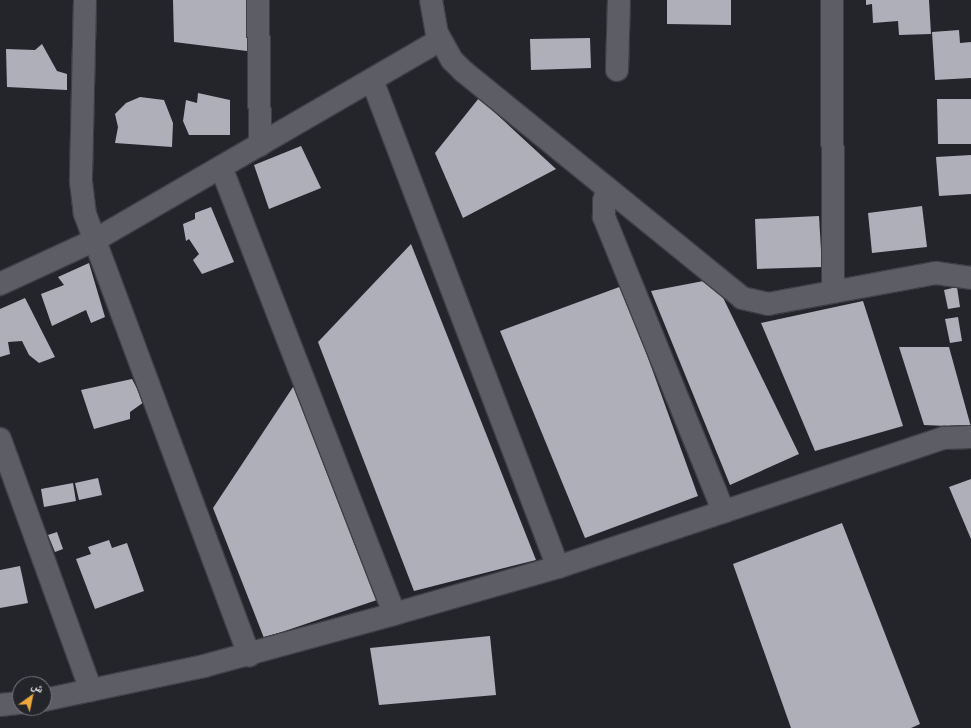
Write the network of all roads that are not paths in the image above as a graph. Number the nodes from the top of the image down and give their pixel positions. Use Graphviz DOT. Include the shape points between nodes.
graph roads {
  1 [pos="85,0"];
  2 [pos="258,0"];
  3 [pos="431,0"];
  4 [pos="619,0"];
  5 [pos="832,0"];
  6 [pos="440,40"];
  7 [pos="617,70"];
  8 [pos="372,80"];
  9 [pos="260,145"];
  10 [pos="221,167"];
  11 [pos="608,190"];
  12 [pos="94,240"];
  13 [pos="971,278"];
  14 [pos="0,284"];
  15 [pos="833,290"];
  16 [pos="971,437"];
  17 [pos="0,439"];
  18 [pos="724,512"];
  19 [pos="558,567"];
  20 [pos="394,614"];
  21 [pos="249,655"];
  22 [pos="91,690"];
  23 [pos="52,698"];
  24 [pos="12,704"];
  25 [pos="0,705"];
  1 -- 12 [label="street" via="81,182 85,214"];
  2 -- 9 [label="street"];
  3 -- 6 [label="street" via="433,22"];
  4 -- 7 [label="street"];
  5 -- 15 [label="street"];
  6 -- 8 [label="street"];
  6 -- 11 [label="street" via="463,71"];
  8 -- 9 [label="street"];
  8 -- 19 [label="street"];
  9 -- 10 [label="street"];
  10 -- 12 [label="street"];
  10 -- 20 [label="street"];
  11 -- 15 [label="street" via="742,298 768,304"];
  11 -- 18 [label="street" via="604,202 604,217"];
  12 -- 14 [label="street"];
  12 -- 21 [label="street"];
  13 -- 15 [label="street" via="936,274"];
  16 -- 18 [label="street" via="944,438"];
  17 -- 22 [label="street"];
  18 -- 19 [label="street"];
  19 -- 20 [label="street"];
  20 -- 21 [label="street"];
  21 -- 22 [label="street"];
  22 -- 23 [label="street"];
  24 -- 25 [label="street"];
}
